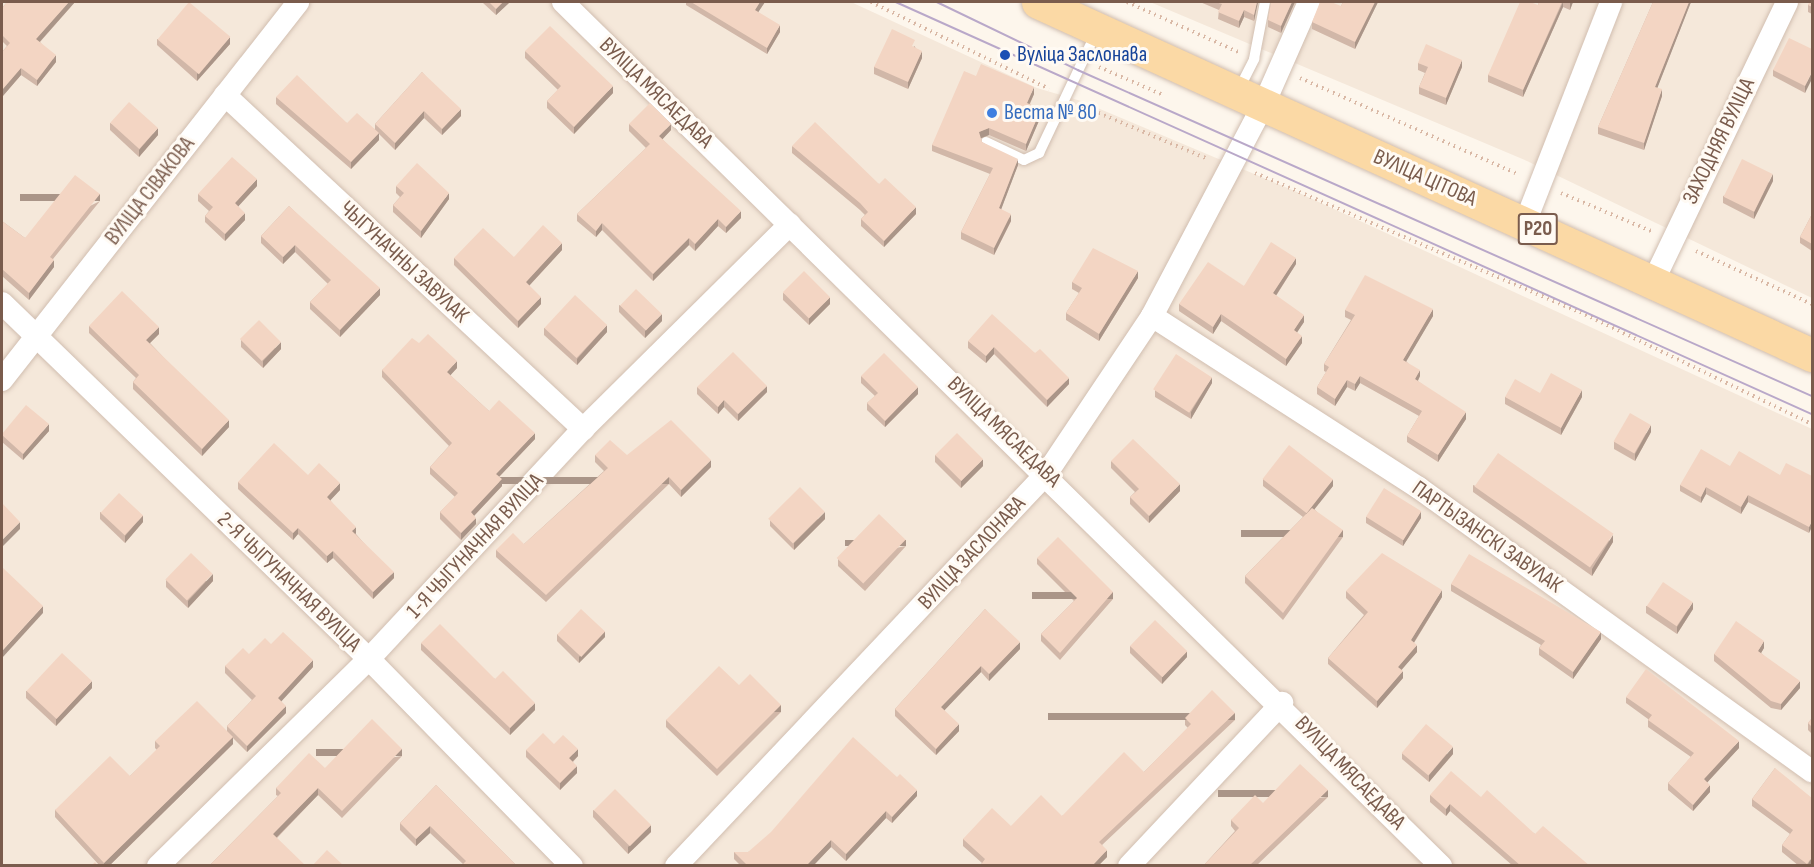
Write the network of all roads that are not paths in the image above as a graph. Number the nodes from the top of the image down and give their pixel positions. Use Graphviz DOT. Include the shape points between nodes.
graph roads {
  1 [pos="297,2"];
  2 [pos="564,2"];
  3 [pos="1038,2"];
  4 [pos="1264,2"];
  5 [pos="1309,2"];
  6 [pos="1611,2"];
  7 [pos="1787,2"];
  8 [pos="1097,30"];
  9 [pos="225,95"];
  10 [pos="1251,98"];
  11 [pos="986,142"];
  12 [pos="1525,223"];
  13 [pos="790,224"];
  14 [pos="1653,282"];
  15 [pos="2,303"];
  16 [pos="1152,316"];
  17 [pos="35,337"];
  18 [pos="1812,355"];
  19 [pos="2,380"];
  20 [pos="583,429"];
  21 [pos="1047,473"];
  22 [pos="369,659"];
  23 [pos="1282,703"];
  24 [pos="1812,771"];
  25 [pos="158,866"];
  26 [pos="572,866"];
  27 [pos="676,866"];
  28 [pos="1129,866"];
  29 [pos="1441,866"];
  1 -- 9 [label="street, ВУЛІЦА СІВАКОВА"];
  2 -- 13 [label="street, ВУЛІЦА МЯСАЕДАВА"];
  3 -- 8 [label="main road, ВУЛІЦА ЦІТОВА / Р20"];
  4 -- 10 [label="lane"];
  5 -- 10 [label="street, ВУЛІЦА ЗАСЛОНАВА" via="1281,70"];
  6 -- 12 [label="street"];
  7 -- 14 [label="street, ЗАХОДНЯЯ ВУЛІЦА"];
  8 -- 10 [label="main road, ВУЛІЦА ЦІТОВА / Р20"];
  8 -- 11 [label="lane" via="1039,153 1024,160"];
  9 -- 17 [label="street, ВУЛІЦА СІВАКОВА"];
  9 -- 20 [label="street, ЧЫГУНАЧНЫ ЗАВУЛАК"];
  10 -- 12 [label="main road, ВУЛІЦА ЦІТОВА / Р20"];
  10 -- 16 [label="street, ВУЛІЦА ЗАСЛОНАВА" via="1234,164"];
  12 -- 14 [label="main road, ВУЛІЦА ЦІТОВА / Р20"];
  13 -- 20 [label="street, 1-Я ЧЫГУНАЧНАЯ ВУЛІЦА"];
  13 -- 21 [label="street, ВУЛІЦА МЯСАЕДАВА"];
  14 -- 18 [label="main road, ВУЛІЦА ЦІТОВА / Р20"];
  15 -- 17 [label="street, 2-Я ЧЫГУНАЧНАЯ ВУЛІЦА"];
  16 -- 21 [label="street, ВУЛІЦА ЗАСЛОНАВА"];
  16 -- 24 [label="street, ПАРТЫЗАНСКІ ЗАВУЛАК" via="1419,488"];
  17 -- 19 [label="street, ВУЛІЦА СІВАКОВА"];
  17 -- 22 [label="street, 2-Я ЧЫГУНАЧНАЯ ВУЛІЦА"];
  20 -- 22 [label="street, 1-Я ЧЫГУНАЧНАЯ ВУЛІЦА"];
  21 -- 23 [label="street, ВУЛІЦА МЯСАЕДАВА"];
  21 -- 27 [label="street, ВУЛІЦА ЗАСЛОНАВА"];
  22 -- 25 [label="street, 1-Я ЧЫГУНАЧНАЯ ВУЛІЦА"];
  22 -- 26 [label="street, 2-Я ЧЫГУНАЧНАЯ ВУЛІЦА"];
  23 -- 28 [label="street"];
  23 -- 29 [label="street, ВУЛІЦА МЯСАЕДАВА"];
}
